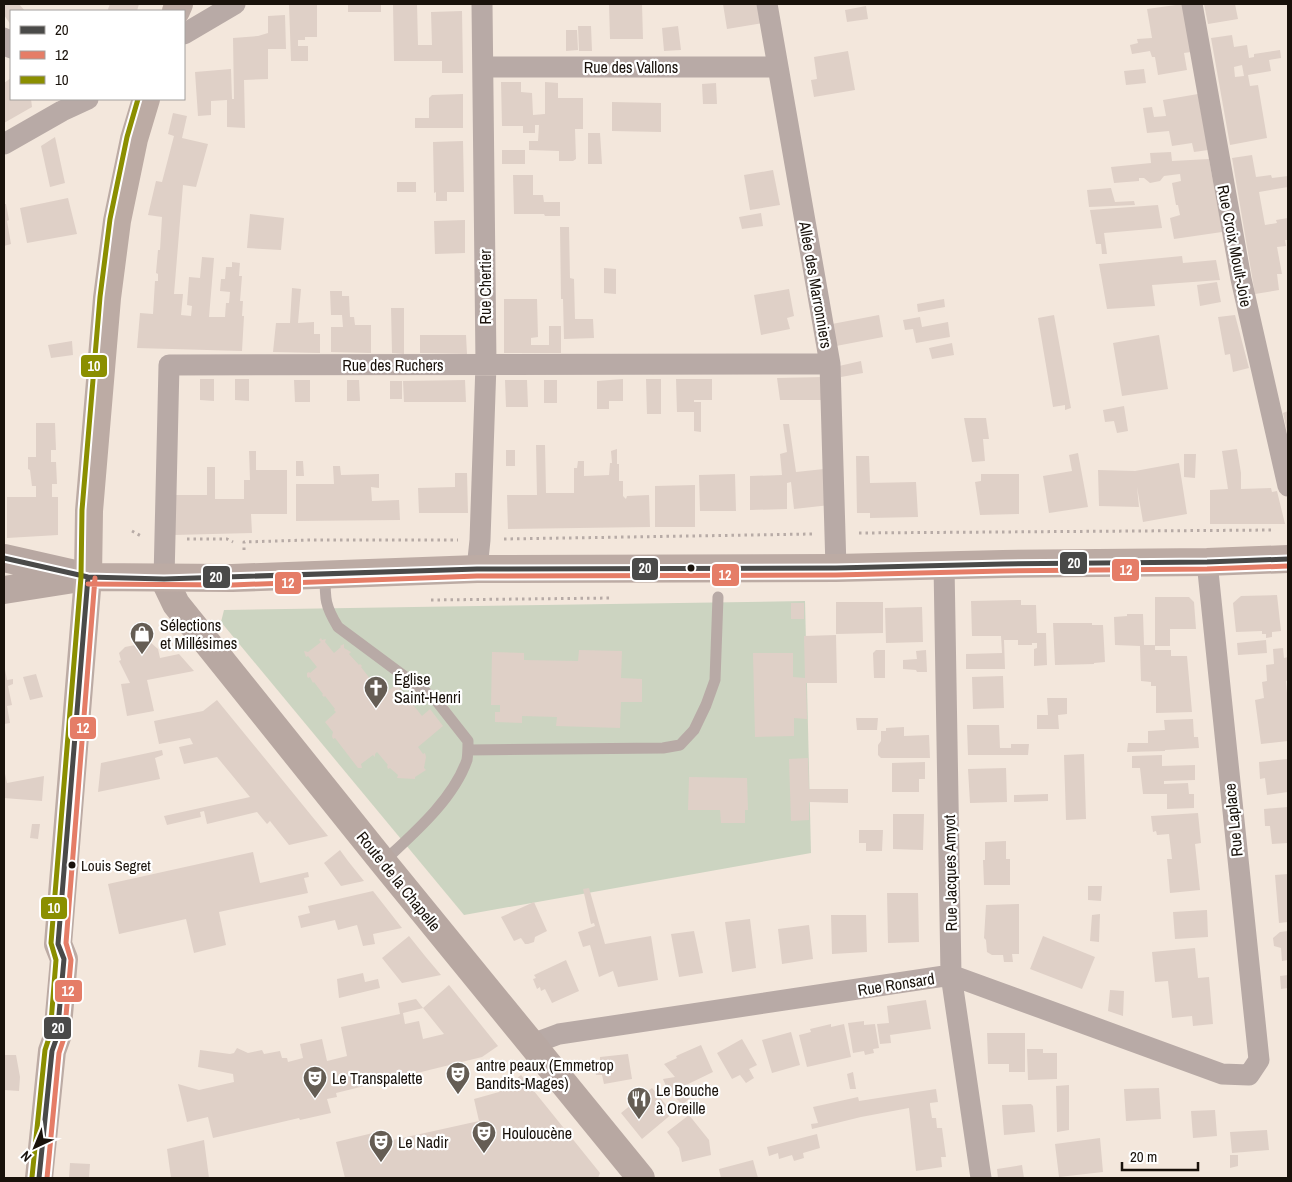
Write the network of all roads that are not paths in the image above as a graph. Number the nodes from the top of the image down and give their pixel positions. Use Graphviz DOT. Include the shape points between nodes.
graph roads {
  1 [pos="235,4"];
  2 [pos="482,4"];
  3 [pos="767,4"];
  4 [pos="1192,4"];
  5 [pos="185,33"];
  6 [pos="484,67"];
  7 [pos="777,67"];
  8 [pos="83,100"];
  9 [pos="146,100"];
  10 [pos="57,105"];
  11 [pos="4,144"];
  12 [pos="486,364"];
  13 [pos="830,364"];
  14 [pos="1288,486"];
  15 [pos="4,558"];
  16 [pos="1288,559"];
  17 [pos="1207,562"];
  18 [pos="944,565"];
  19 [pos="836,568"];
  20 [pos="477,569"];
  21 [pos="325,575"];
  22 [pos="88,577"];
  23 [pos="164,579"];
  24 [pos="4,590"];
  25 [pos="718,597"];
  26 [pos="468,750"];
  27 [pos="383,862"];
  28 [pos="952,975"];
  29 [pos="532,1044"];
  30 [pos="1248,1075"];
  31 [pos="39,1178"];
  32 [pos="641,1178"];
  33 [pos="981,1178"];
  1 -- 5 [label="street"];
  2 -- 6 [label="street, Rue Chertier"];
  3 -- 7 [label="street, Allée des Marronniers"];
  4 -- 14 [label="street, Rue Croix Moult-Joie" via="1241,279"];
  6 -- 7 [label="street, Rue des Vallons"];
  6 -- 12 [label="street, Rue Chertier"];
  7 -- 13 [label="street, Allée des Marronniers"];
  8 -- 10 [label="street"];
  9 -- 22 [label="main road" via="117,221 107,298 89,511"];
  10 -- 11 [label="street"];
  12 -- 13 [label="street, Rue des Ruchers"];
  12 -- 20 [label="street, Rue Chertier"];
  12 -- 23 [label="street, Rue des Ruchers" via="169,365"];
  13 -- 19 [label="street, Allée des Marronniers"];
  15 -- 22 [label="main road"];
  16 -- 17 [label="main road"];
  17 -- 18 [label="main road"];
  17 -- 30 [label="street, Rue Laplace" via="1259,1060"];
  18 -- 19 [label="main road"];
  18 -- 28 [label="street, Rue Jacques Amyot"];
  19 -- 20 [label="main road"];
  20 -- 21 [label="main road"];
  21 -- 23 [label="main road"];
  21 -- 26 [label="lane" via="325,601 338,627 436,699 468,741"];
  22 -- 23 [label="main road"];
  22 -- 24 [label="main road"];
  22 -- 31 [label="main road" via="58,944 64,959"];
  23 -- 27 [label="main road, Route de la Chapelle" via="176,604"];
  25 -- 26 [label="lane" via="715,680 694,730 680,744 663,748"];
  26 -- 27 [label="lane" via="452,790"];
  27 -- 29 [label="main road, Route de la Chapelle"];
  28 -- 29 [label="street, Rue Ronsard" via="559,1034"];
  28 -- 30 [label="street, Rue Ronsard" via="1222,1074"];
  28 -- 33 [label="street, Rue Jacques Amyot"];
  29 -- 32 [label="main road, Route de la Chapelle"];
}
